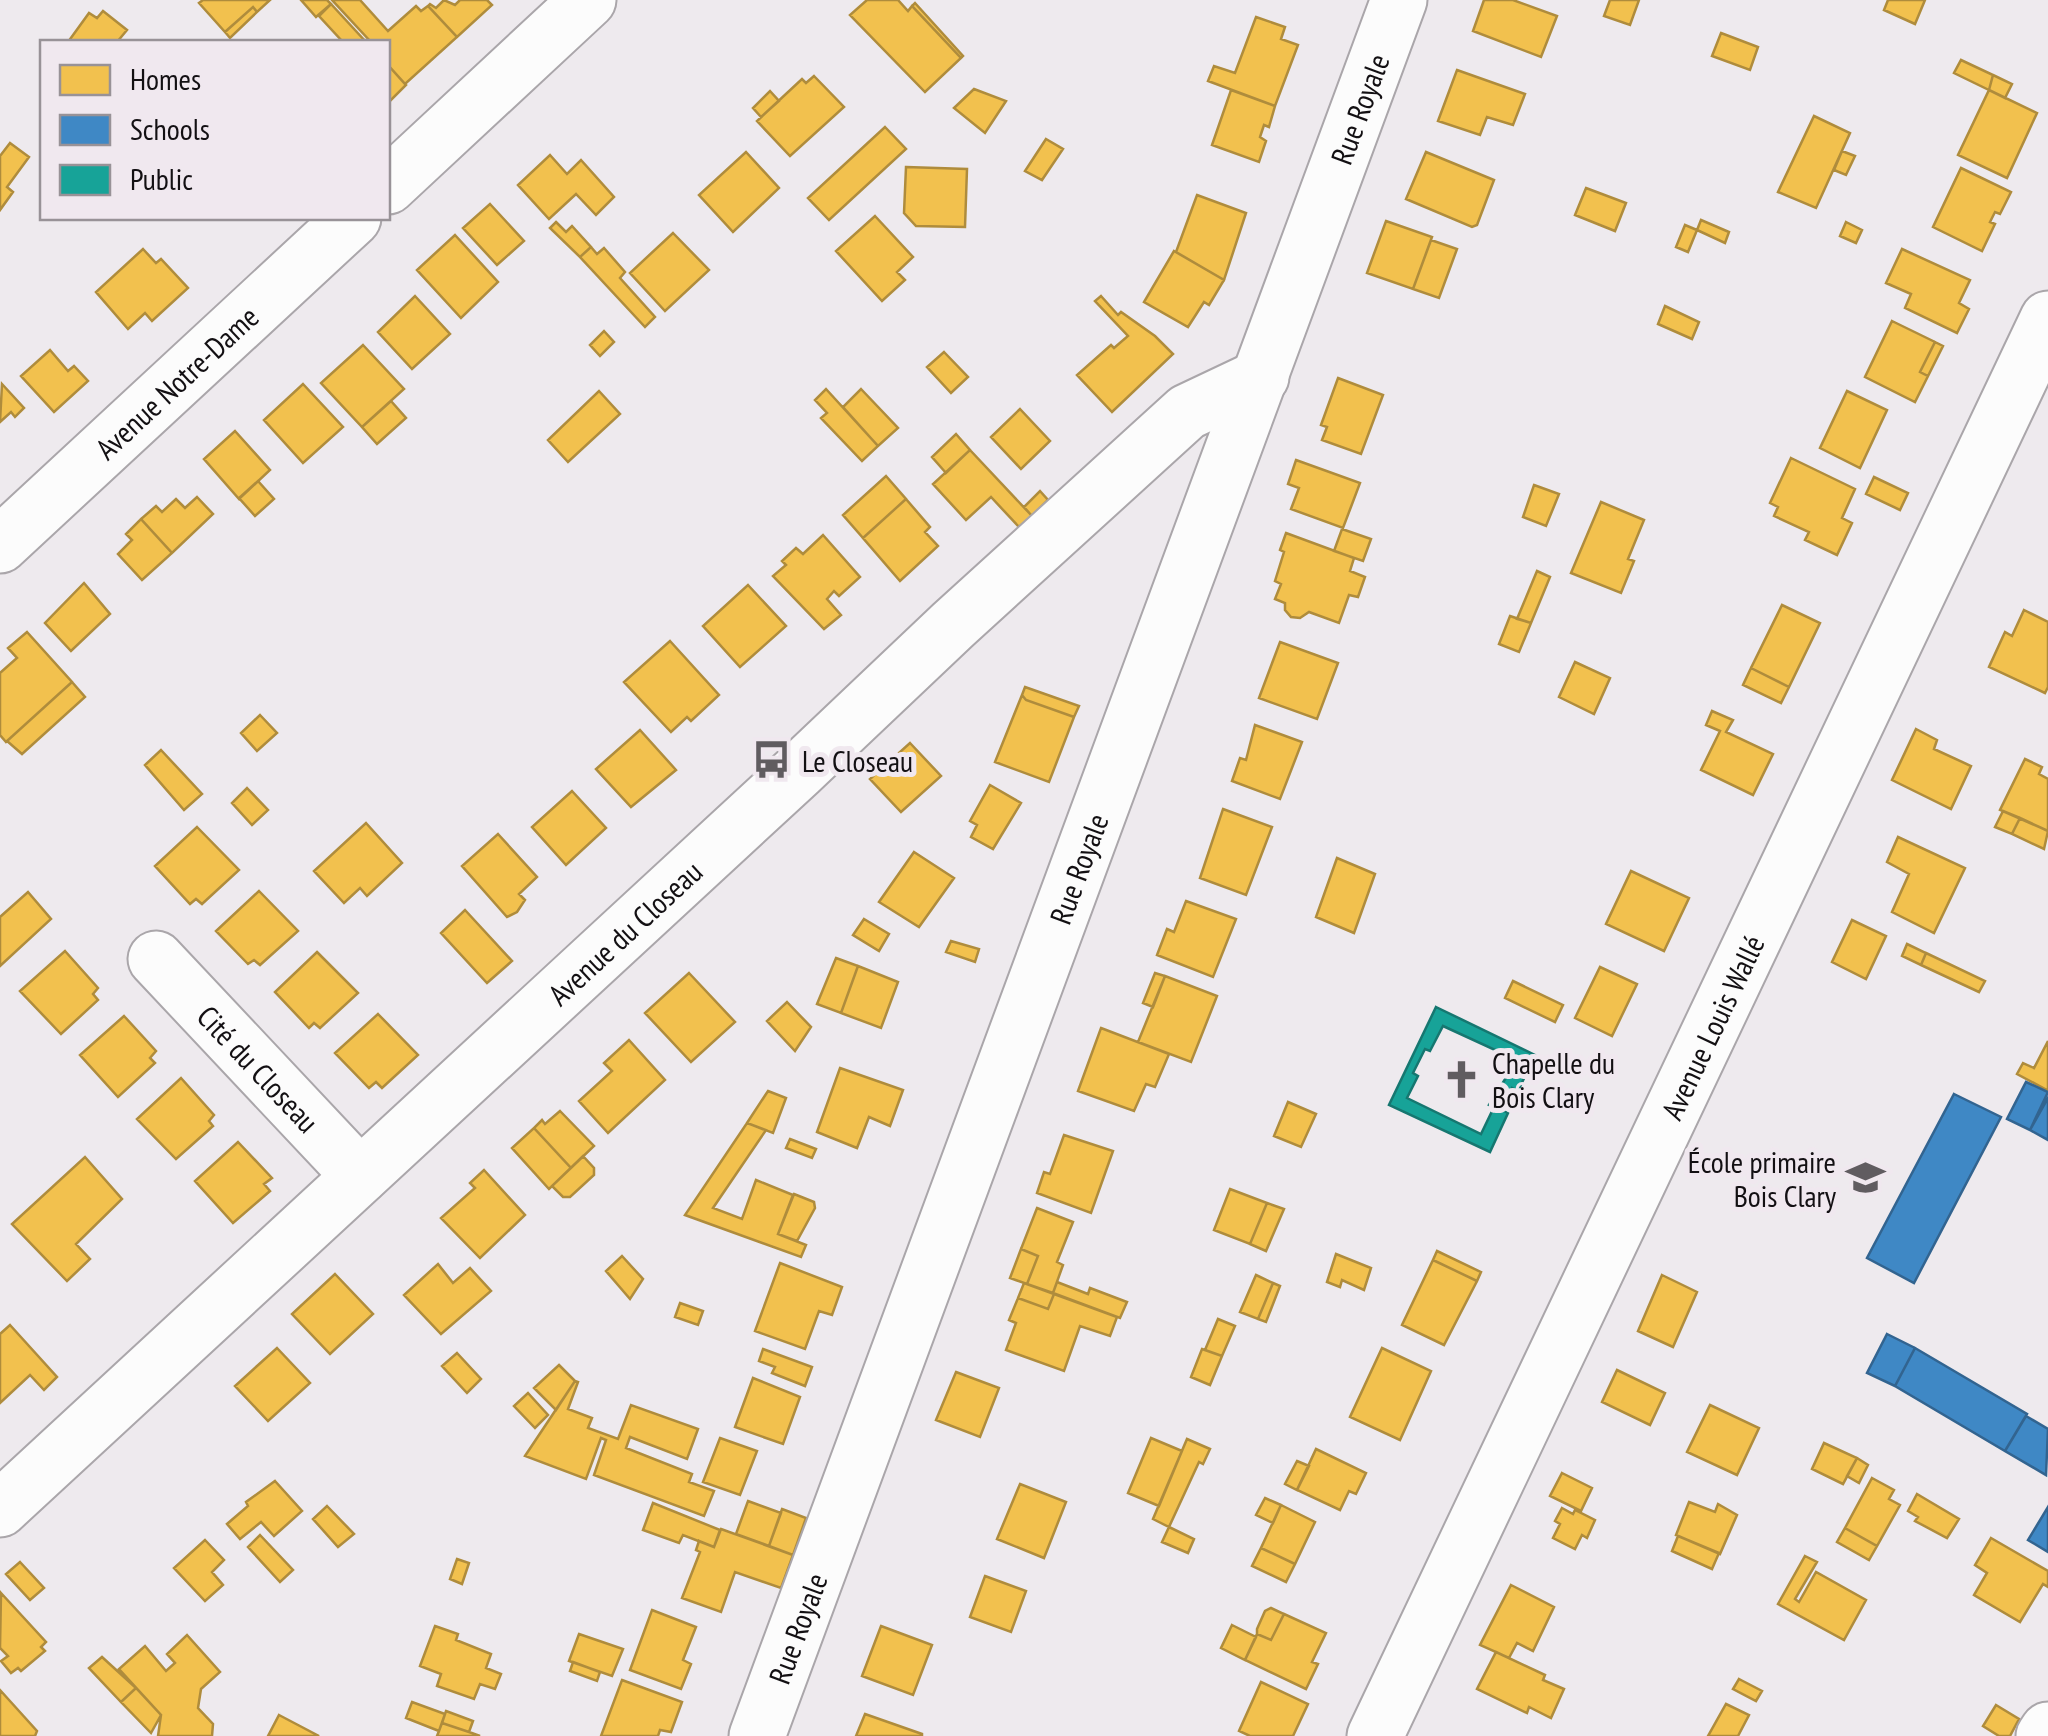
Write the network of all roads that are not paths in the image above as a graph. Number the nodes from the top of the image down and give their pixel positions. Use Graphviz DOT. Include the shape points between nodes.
graph roads {
  1 [pos="588,0"];
  2 [pos="1399,0"];
  3 [pos="390,184"];
  4 [pos="351,220"];
  5 [pos="2048,319"];
  6 [pos="1261,377"];
  7 [pos="0,545"];
  8 [pos="156,959"];
  9 [pos="360,1176"];
  10 [pos="0,1509"];
  11 [pos="756,1736"];
  12 [pos="1375,1736"];
  1 -- 3 [label="street"];
  2 -- 6 [label="street, Rue Royale"];
  4 -- 7 [label="street, Avenue Notre-Dame"];
  5 -- 12 [label="street, Avenue Louis Wallé"];
  6 -- 9 [label="street, Avenue du Closeau" via="1187,412"];
  6 -- 11 [label="street, Rue Royale"];
  8 -- 9 [label="street, Cité du Closeau"];
  9 -- 10 [label="street, Avenue du Closeau"];
}
